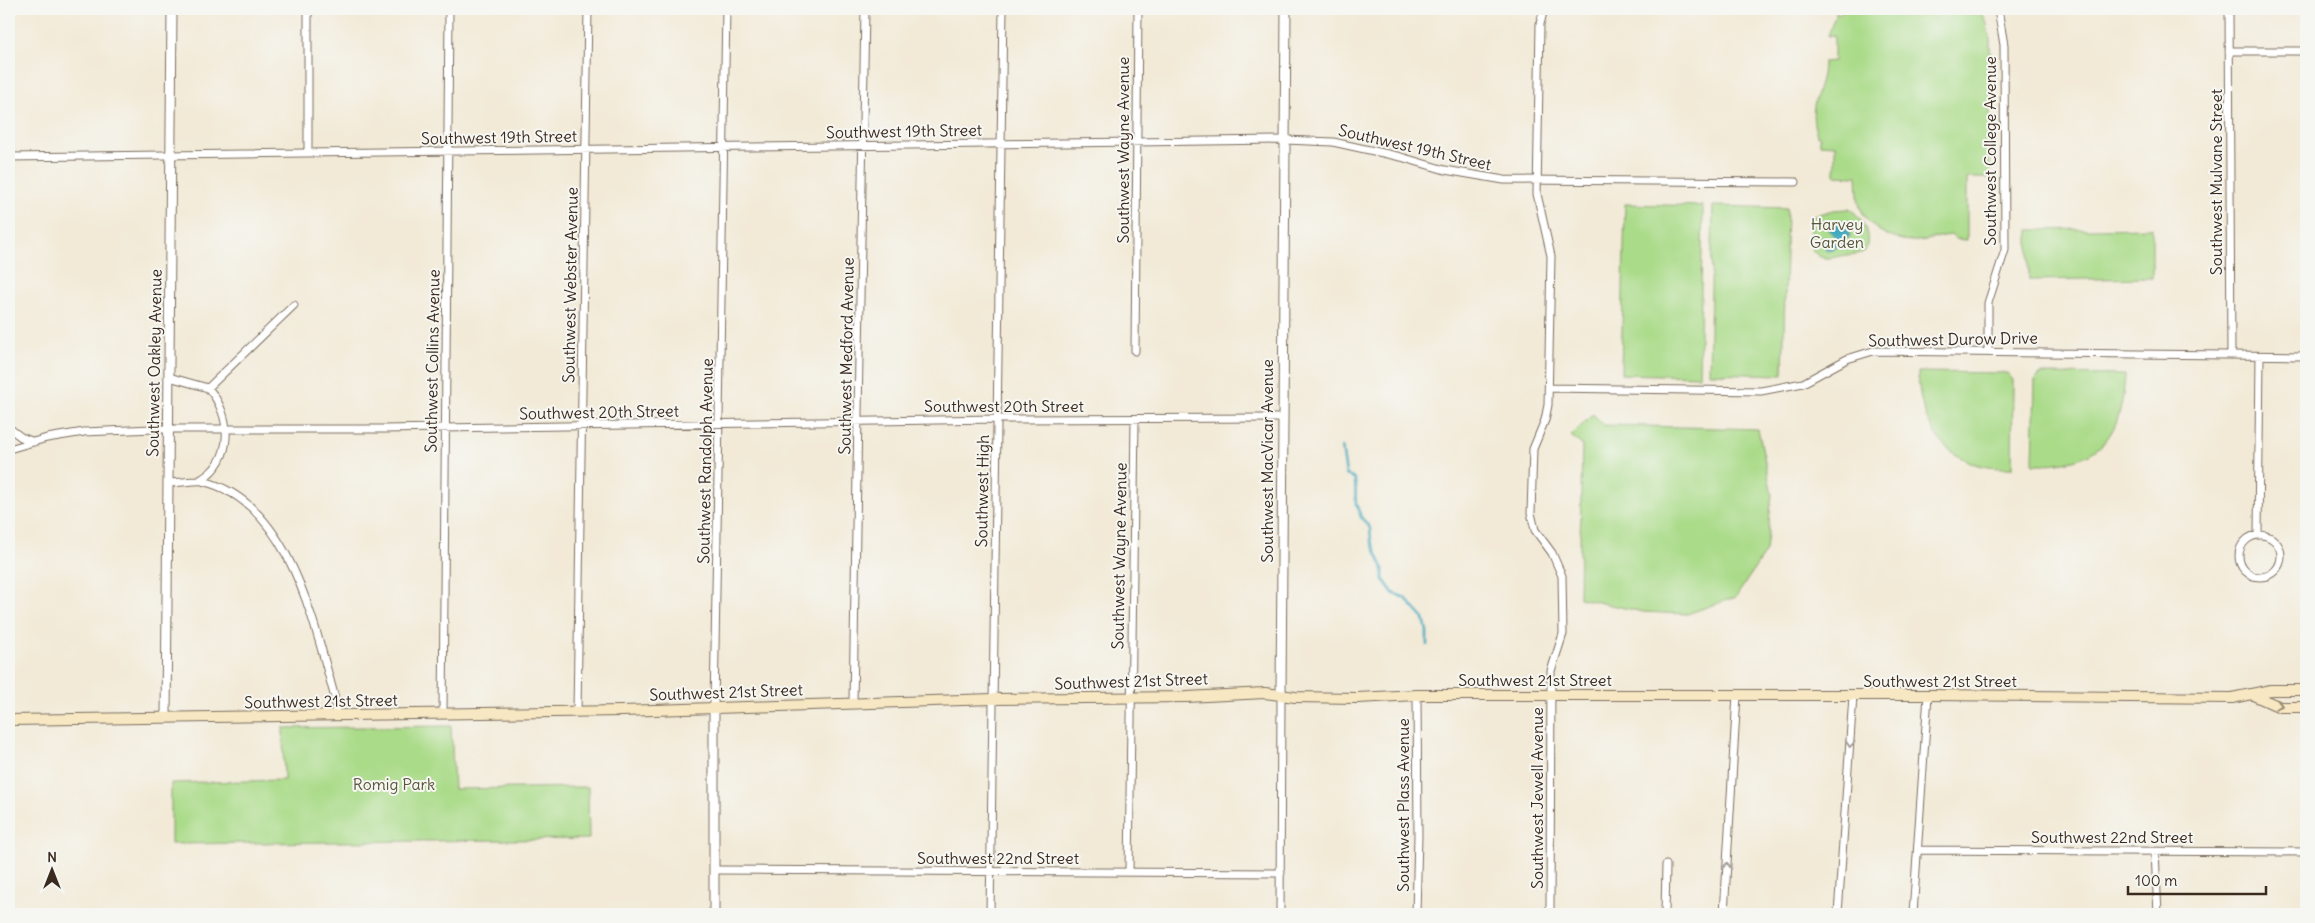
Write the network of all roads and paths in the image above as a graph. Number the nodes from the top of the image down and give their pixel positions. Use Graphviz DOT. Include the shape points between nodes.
graph roads {
  1 [pos="9,9"];
  2 [pos="172,9"];
  3 [pos="308,9"];
  4 [pos="449,9"];
  5 [pos="588,9"];
  6 [pos="726,9"];
  7 [pos="865,9"];
  8 [pos="1003,9"];
  9 [pos="1138,9"];
  10 [pos="1286,9"];
  11 [pos="1544,9"];
  12 [pos="1998,9"];
  13 [pos="2229,9"];
  14 [pos="9,36"];
  15 [pos="9,43"];
  16 [pos="2229,50"];
  17 [pos="2306,50"];
  18 [pos="1285,140"];
  19 [pos="1137,142"];
  20 [pos="1000,143"];
  21 [pos="864,146"];
  22 [pos="724,148"];
  23 [pos="586,149"];
  24 [pos="448,151"];
  25 [pos="308,153"];
  26 [pos="171,155"];
  27 [pos="9,157"];
  28 [pos="1537,180"];
  29 [pos="1796,182"];
  30 [pos="294,305"];
  31 [pos="1136,350"];
  32 [pos="1988,351"];
  33 [pos="2231,355"];
  34 [pos="2260,356"];
  35 [pos="2306,356"];
  36 [pos="169,377"];
  37 [pos="208,388"];
  38 [pos="1549,388"];
  39 [pos="1282,418"];
  40 [pos="997,419"];
  41 [pos="1135,419"];
  42 [pos="859,422"];
  43 [pos="720,424"];
  44 [pos="582,426"];
  45 [pos="9,428"];
  46 [pos="445,428"];
  47 [pos="169,429"];
  48 [pos="227,429"];
  49 [pos="34,442"];
  50 [pos="9,448"];
  51 [pos="200,480"];
  52 [pos="168,483"];
  53 [pos="2258,535"];
  54 [pos="2306,690"];
  55 [pos="1281,695"];
  56 [pos="1417,695"];
  57 [pos="1552,695"];
  58 [pos="1737,695"];
  59 [pos="1928,695"];
  60 [pos="2253,695"];
  61 [pos="1853,696"];
  62 [pos="1131,698"];
  63 [pos="993,700"];
  64 [pos="853,704"];
  65 [pos="714,707"];
  66 [pos="2306,707"];
  67 [pos="578,712"];
  68 [pos="443,714"];
  69 [pos="336,716"];
  70 [pos="166,718"];
  71 [pos="9,720"];
  72 [pos="1918,850"];
  73 [pos="2155,852"];
  74 [pos="2306,852"];
  75 [pos="1666,865"];
  76 [pos="715,870"];
  77 [pos="991,872"];
  78 [pos="1129,872"];
  79 [pos="1281,873"];
  80 [pos="714,914"];
  81 [pos="990,914"];
  82 [pos="1280,914"];
  83 [pos="1416,914"];
  84 [pos="1550,914"];
  85 [pos="1665,914"];
  86 [pos="1724,914"];
  87 [pos="1838,914"];
  88 [pos="1913,914"];
  89 [pos="2158,914"];
  1 -- 14 [label="street"];
  2 -- 26 [label="street, Southwest Oakley Avenue"];
  3 -- 25 [label="street"];
  4 -- 24 [label="street, Southwest Collins Avenue"];
  5 -- 23 [label="street, Southwest Webster Avenue"];
  6 -- 22 [label="street, Southwest Randolph Avenue"];
  7 -- 21 [label="street, Southwest Medford Avenue"];
  8 -- 20 [label="street, Southwest High"];
  9 -- 19 [label="street, Southwest Wayne Avenue"];
  10 -- 18 [label="street, Southwest MacVicar Avenue"];
  11 -- 28 [label="street, Southwest Jewell Avenue" via="1540,24"];
  12 -- 32 [label="street, Southwest College Avenue" via="2004,45 2005,250 1989,298"];
  13 -- 16 [label="street, Southwest Mulvane Street"];
  14 -- 15 [label="street"];
  16 -- 17 [label="street"];
  16 -- 33 [label="street, Southwest Mulvane Street"];
  18 -- 19 [label="street, Southwest 19th Street"];
  18 -- 28 [label="street, Southwest 19th Street" via="1354,146 1476,177"];
  18 -- 39 [label="street, Southwest MacVicar Avenue"];
  19 -- 20 [label="street, Southwest 19th Street"];
  19 -- 31 [label="street, Southwest Wayne Avenue"];
  20 -- 21 [label="street, Southwest 19th Street"];
  20 -- 40 [label="street, Southwest High"];
  21 -- 22 [label="street, Southwest 19th Street"];
  21 -- 42 [label="street, Southwest Medford Avenue"];
  22 -- 23 [label="street, Southwest 19th Street"];
  22 -- 43 [label="street, Southwest Randolph Avenue"];
  23 -- 24 [label="street, Southwest 19th Street"];
  23 -- 44 [label="street, Southwest Webster Avenue"];
  24 -- 25 [label="street, Southwest 19th Street"];
  24 -- 46 [label="street, Southwest Collins Avenue"];
  25 -- 26 [label="street, Southwest 19th Street"];
  26 -- 27 [label="street, Southwest 19th Street"];
  26 -- 36 [label="street, Southwest Oakley Avenue"];
  28 -- 29 [label="street, Southwest 19th Street"];
  28 -- 38 [label="street, Southwest Jewell Avenue" via="1539,212 1549,241 1550,256"];
  30 -- 37 [label="street"];
  32 -- 33 [label="street, Southwest Durow Drive"];
  32 -- 38 [label="street, Southwest Durow Drive" via="1873,351 1846,359 1803,383 1761,391"];
  33 -- 34 [label="street, Southwest Durow Drive"];
  34 -- 35 [label="street, Southwest Durow Drive"];
  34 -- 53 [label="street"];
  36 -- 37 [label="street"];
  36 -- 47 [label="street, Southwest Oakley Avenue"];
  37 -- 48 [label="street" via="221,406"];
  38 -- 57 [label="street, Southwest Jewell Avenue" via="1547,413 1532,457 1531,513 1535,530 1552,554 1562,576 1563,634 1551,671"];
  39 -- 41 [label="street, Southwest 20th Street"];
  39 -- 55 [label="street, Southwest MacVicar Avenue"];
  40 -- 41 [label="street, Southwest 20th Street"];
  40 -- 42 [label="street, Southwest 20th Street"];
  40 -- 63 [label="street, Southwest High"];
  41 -- 62 [label="street, Southwest Wayne Avenue"];
  42 -- 43 [label="street, Southwest 20th Street"];
  42 -- 64 [label="street, Southwest Medford Avenue"];
  43 -- 44 [label="street, Southwest 20th Street"];
  43 -- 65 [label="street, Southwest Randolph Avenue"];
  44 -- 46 [label="street, Southwest 20th Street"];
  44 -- 67 [label="street, Southwest Webster Avenue"];
  45 -- 49 [label="street"];
  46 -- 48 [label="street, Southwest 20th Street"];
  46 -- 68 [label="street, Southwest Collins Avenue"];
  47 -- 48 [label="street, Southwest 20th Street"];
  47 -- 49 [label="street, Southwest 20th Street" via="84,432"];
  47 -- 52 [label="street, Southwest Oakley Avenue"];
  48 -- 51 [label="street" via="222,456 211,472"];
  49 -- 50 [label="street, Southwest 20th Street"];
  51 -- 52 [label="street"];
  51 -- 69 [label="street" via="222,487 247,502 282,548 310,612 335,698"];
  52 -- 70 [label="street, Southwest Oakley Avenue"];
  53 -- 53 [label="street" via="2245,542 2239,560 2246,572 2259,577 2277,568 2280,555 2276,542"];
  54 -- 60 [label="main road, Southwest 21st Street" via="2272,690"];
  55 -- 56 [label="main road, Southwest 21st Street" via="1357,698"];
  55 -- 62 [label="main road, Southwest 21st Street"];
  55 -- 79 [label="street, Southwest MacVicar Avenue"];
  56 -- 57 [label="main road, Southwest 21st Street"];
  56 -- 83 [label="street, Southwest Plass Avenue"];
  57 -- 58 [label="main road, Southwest 21st Street"];
  57 -- 84 [label="street, Southwest Jewell Avenue"];
  58 -- 61 [label="main road, Southwest 21st Street"];
  86 -- 58 [label="street, one-way"];
  59 -- 60 [label="main road, Southwest 21st Street" via="2232,698"];
  59 -- 61 [label="main road, Southwest 21st Street"];
  59 -- 72 [label="street"];
  60 -- 66 [label="main road, one-way" via="2280,707"];
  61 -- 87 [label="street, one-way"];
  62 -- 63 [label="main road, Southwest 21st Street"];
  62 -- 78 [label="street, Southwest Wayne Avenue"];
  63 -- 64 [label="main road, Southwest 21st Street"];
  63 -- 77 [label="street, Southwest High"];
  64 -- 65 [label="main road, Southwest 21st Street"];
  65 -- 67 [label="main road, Southwest 21st Street"];
  65 -- 76 [label="street, Southwest Randolph Avenue"];
  67 -- 68 [label="main road, Southwest 21st Street"];
  68 -- 69 [label="main road, Southwest 21st Street"];
  69 -- 70 [label="main road, Southwest 21st Street"];
  70 -- 71 [label="main road, Southwest 21st Street"];
  72 -- 73 [label="street, Southwest 22nd Street"];
  72 -- 88 [label="street"];
  73 -- 74 [label="street, Southwest 22nd Street"];
  73 -- 89 [label="street"];
  75 -- 85 [label="street"];
  76 -- 77 [label="street, Southwest 22nd Street"];
  76 -- 80 [label="street, Southwest Randolph Avenue"];
  77 -- 78 [label="street, Southwest 22nd Street"];
  77 -- 81 [label="street, Southwest High"];
  78 -- 79 [label="street, Southwest 22nd Street"];
  79 -- 82 [label="street, Southwest MacVicar Avenue"];
}
